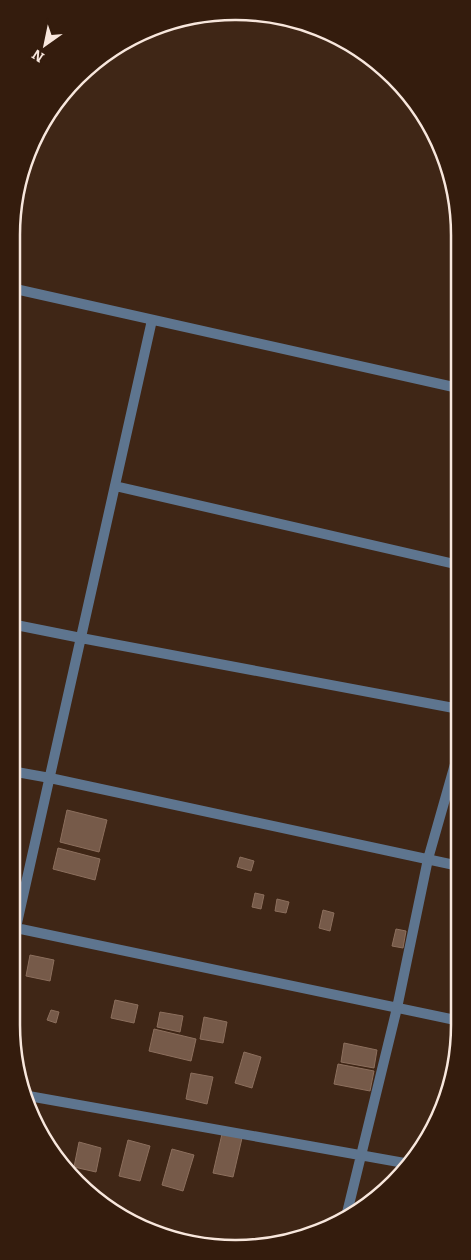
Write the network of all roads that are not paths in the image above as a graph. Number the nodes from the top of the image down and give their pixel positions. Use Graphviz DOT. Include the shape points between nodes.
graph roads {
  1 [pos="20,290"];
  2 [pos="152,320"];
  3 [pos="451,386"];
  4 [pos="115,486"];
  5 [pos="451,563"];
  6 [pos="20,626"];
  7 [pos="81,638"];
  8 [pos="451,707"];
  9 [pos="20,773"];
  10 [pos="50,778"];
  11 [pos="451,778"];
  12 [pos="428,859"];
  13 [pos="451,864"];
  14 [pos="20,910"];
  15 [pos="20,929"];
  16 [pos="397,1008"];
  17 [pos="451,1019"];
  18 [pos="32,1097"];
  19 [pos="361,1156"];
  20 [pos="401,1163"];
  21 [pos="348,1208"];
  1 -- 2 [label="street"];
  2 -- 3 [label="street"];
  2 -- 4 [label="street"];
  4 -- 5 [label="street"];
  4 -- 7 [label="street"];
  6 -- 7 [label="street"];
  7 -- 8 [label="street"];
  7 -- 10 [label="street"];
  9 -- 10 [label="street"];
  10 -- 12 [label="street"];
  10 -- 14 [label="street"];
  11 -- 12 [label="street"];
  12 -- 13 [label="street"];
  12 -- 16 [label="street"];
  15 -- 16 [label="street"];
  16 -- 17 [label="street"];
  16 -- 19 [label="street"];
  18 -- 19 [label="street"];
  19 -- 20 [label="street"];
  19 -- 21 [label="street"];
}
